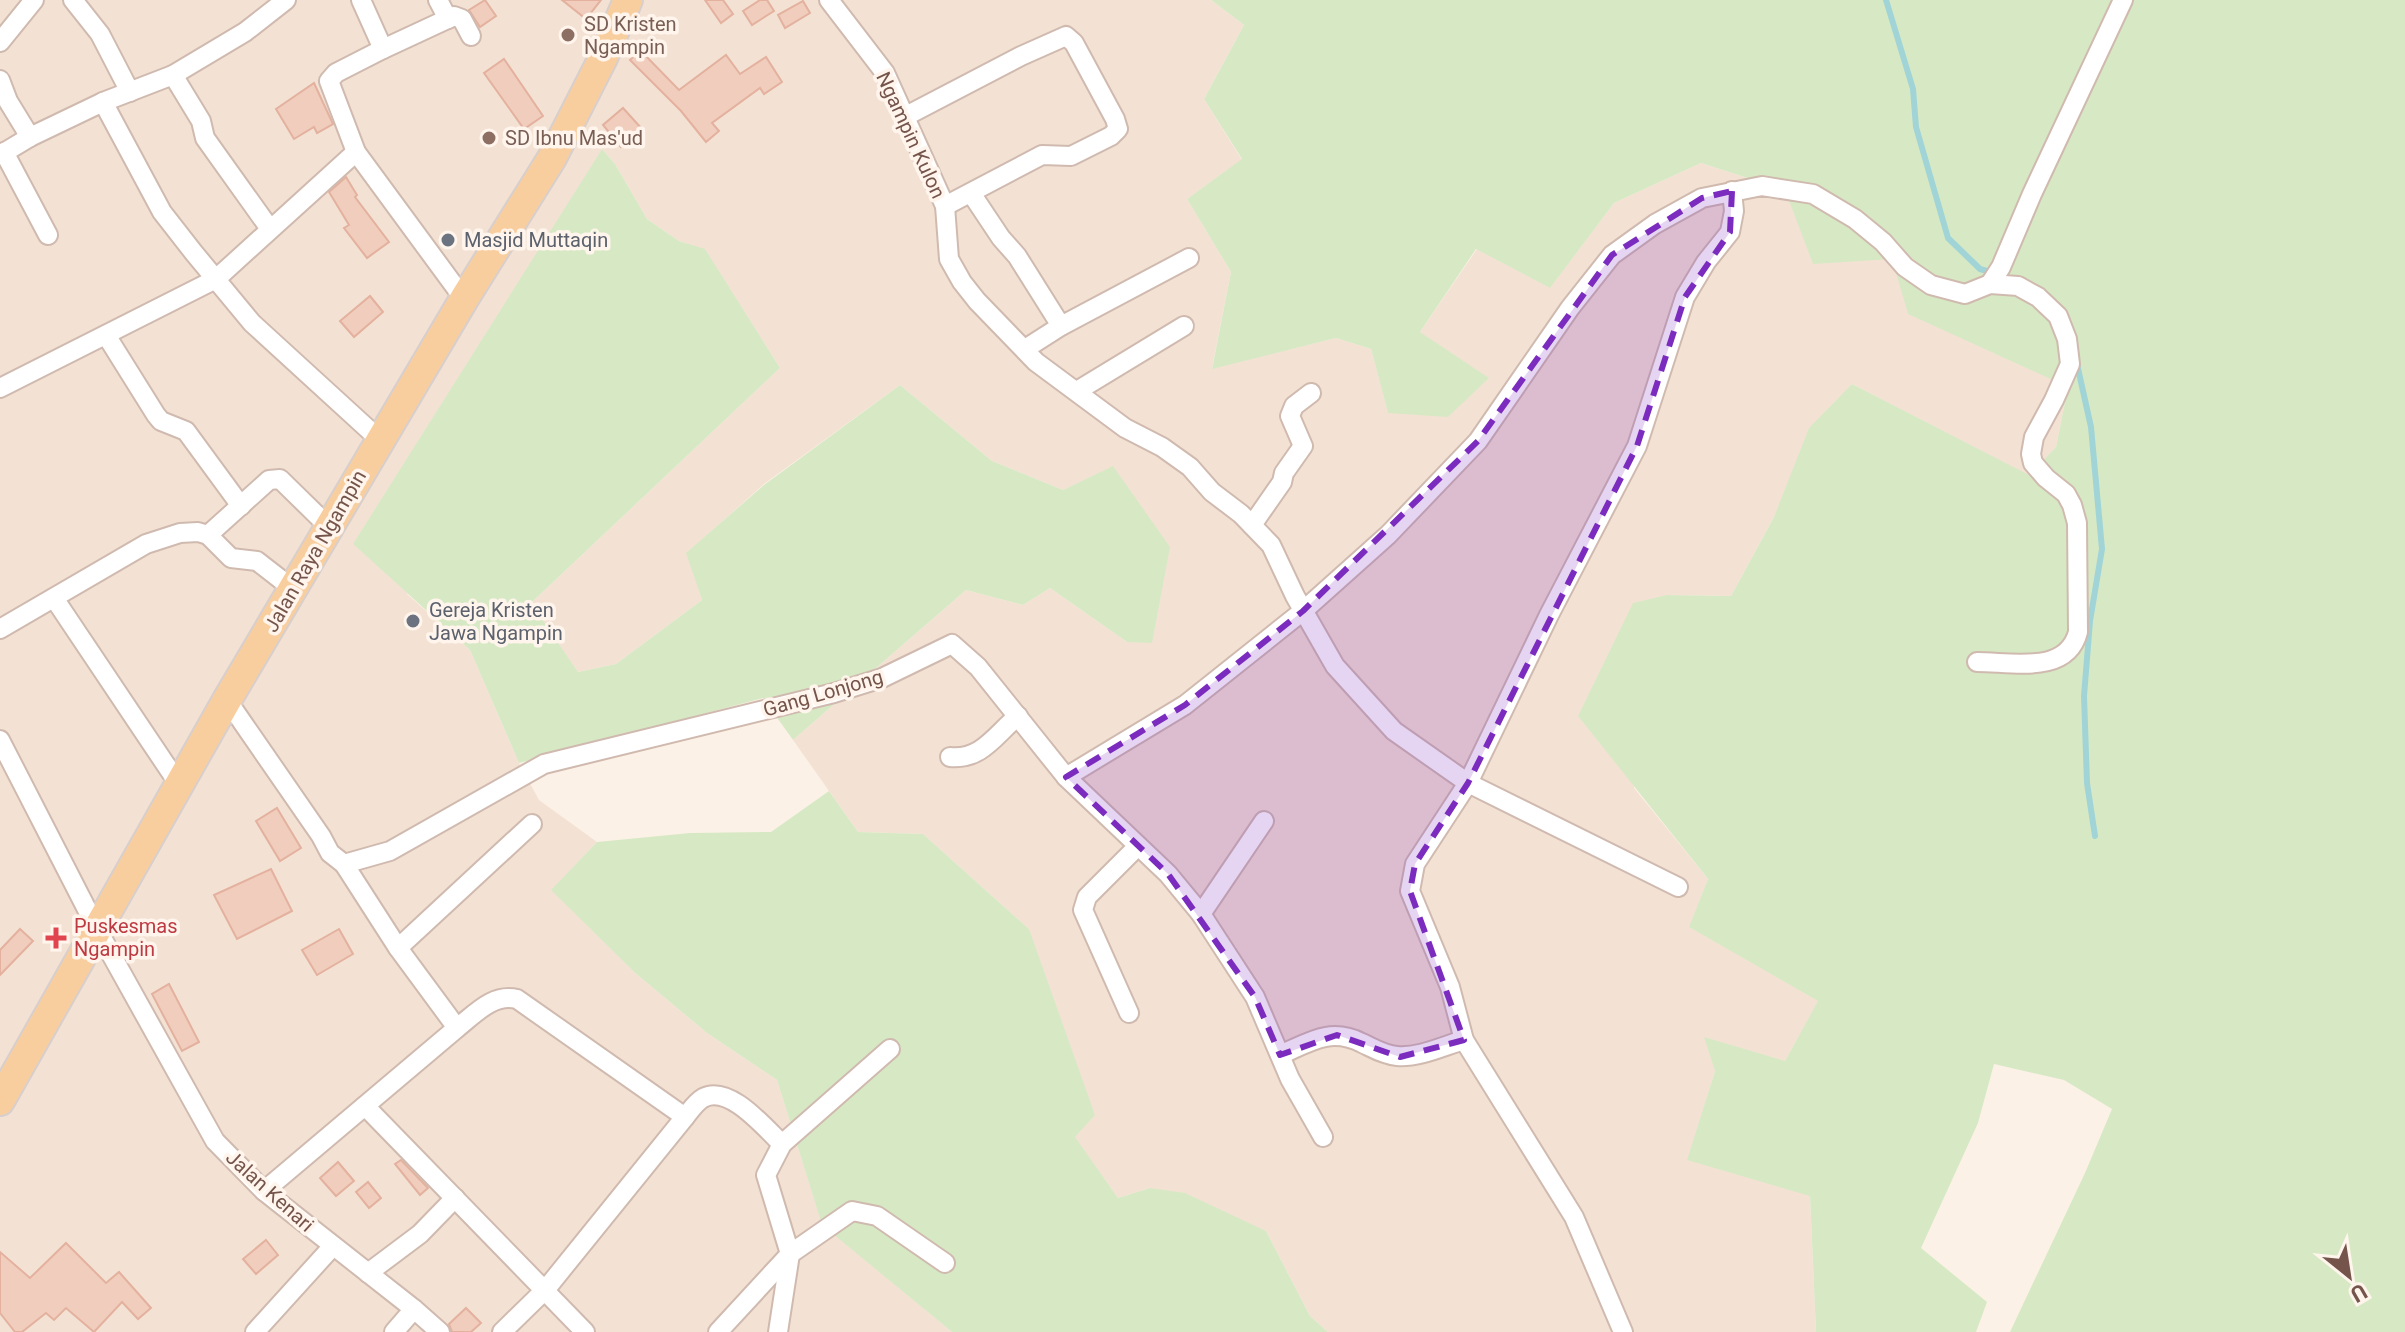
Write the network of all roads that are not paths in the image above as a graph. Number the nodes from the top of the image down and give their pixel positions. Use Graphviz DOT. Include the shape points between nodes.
graph roads {
  1 [pos="34,0"];
  2 [pos="73,0"];
  3 [pos="286,0"];
  4 [pos="361,0"];
  5 [pos="438,0"];
  6 [pos="628,0"];
  7 [pos="829,0"];
  8 [pos="2123,0"];
  9 [pos="448,19"];
  10 [pos="471,36"];
  11 [pos="0,42"];
  12 [pos="383,49"];
  13 [pos="173,75"];
  14 [pos="0,80"];
  15 [pos="130,92"];
  16 [pos="103,102"];
  17 [pos="906,116"];
  18 [pos="30,137"];
  19 [pos="356,152"];
  20 [pos="2,153"];
  21 [pos="1732,191"];
  22 [pos="971,193"];
  23 [pos="945,206"];
  24 [pos="270,229"];
  25 [pos="48,235"];
  26 [pos="1189,258"];
  27 [pos="216,279"];
  28 [pos="1990,284"];
  29 [pos="464,299"];
  30 [pos="1061,326"];
  31 [pos="1184,326"];
  32 [pos="106,335"];
  33 [pos="1025,349"];
  34 [pos="1,385"];
  35 [pos="1071,386"];
  36 [pos="1311,393"];
  37 [pos="380,440"];
  38 [pos="241,506"];
  39 [pos="1252,525"];
  40 [pos="329,527"];
  41 [pos="208,535"];
  42 [pos="293,589"];
  43 [pos="54,598"];
  44 [pos="1303,611"];
  45 [pos="0,629"];
  46 [pos="1977,662"];
  47 [pos="227,700"];
  48 [pos="1018,716"];
  49 [pos="0,740"];
  50 [pos="950,757"];
  51 [pos="1066,777"];
  52 [pos="178,783"];
  53 [pos="1468,783"];
  54 [pos="1264,821"];
  55 [pos="532,824"];
  56 [pos="1138,846"];
  57 [pos="344,864"];
  58 [pos="1678,887"];
  59 [pos="1201,914"];
  60 [pos="97,929"];
  61 [pos="398,948"];
  62 [pos="1129,1013"];
  63 [pos="457,1028"];
  64 [pos="1464,1040"];
  65 [pos="890,1049"];
  66 [pos="1280,1055"];
  67 [pos="0,1101"];
  68 [pos="365,1106"];
  69 [pos="685,1117"];
  70 [pos="1323,1137"];
  71 [pos="782,1144"];
  72 [pos="264,1191"];
  73 [pos="455,1198"];
  74 [pos="333,1246"];
  75 [pos="790,1254"];
  76 [pos="945,1263"];
  77 [pos="368,1273"];
  78 [pos="546,1289"];
  79 [pos="414,1309"];
  80 [pos="255,1332"];
  81 [pos="394,1332"];
  82 [pos="440,1332"];
  83 [pos="502,1332"];
  84 [pos="585,1332"];
  85 [pos="718,1332"];
  86 [pos="778,1332"];
  87 [pos="1623,1332"];
  1 -- 11 [label="street"];
  2 -- 15 [label="street" via="100,34"];
  3 -- 13 [label="street"];
  4 -- 12 [label="street"];
  5 -- 9 [label="street"];
  6 -- 29 [label="main road, Jalan Raya Ngampin" via="552,158"];
  7 -- 17 [label="street, Ngampin Kulon" via="885,73"];
  8 -- 28 [label="street"];
  9 -- 10 [label="street" via="462,19"];
  9 -- 12 [label="street"];
  12 -- 19 [label="street" via="329,81"];
  13 -- 15 [label="street"];
  13 -- 24 [label="street" via="201,121 205,138"];
  14 -- 18 [label="street"];
  15 -- 16 [label="street"];
  16 -- 18 [label="street"];
  16 -- 27 [label="street" via="162,212"];
  17 -- 22 [label="street" via="1066,36 1074,43 1118,129 1071,156 1042,155"];
  17 -- 23 [label="street, Ngampin Kulon"];
  18 -- 20 [label="street"];
  19 -- 24 [label="street"];
  19 -- 29 [label="street"];
  20 -- 25 [label="street"];
  21 -- 28 [label="street" via="1762,186 1813,194 1855,219 1931,285 1965,294"];
  21 -- 44 [label="street" via="1702,198 1612,255 1478,441 1388,535"];
  21 -- 53 [label="street" via="1730,232 1685,297 1637,446"];
  22 -- 23 [label="street"];
  22 -- 30 [label="street"];
  23 -- 33 [label="street, Ngampin Kulon" via="949,259 977,301"];
  24 -- 27 [label="street"];
  26 -- 30 [label="street"];
  27 -- 32 [label="street"];
  27 -- 37 [label="street" via="252,323"];
  28 -- 46 [label="street" via="2018,286 2038,297 2058,316 2067,339 2070,364 2034,437 2031,454 2046,478 2066,494 2077,523 2078,632 2074,647 2062,658 2043,663"];
  29 -- 37 [label="main road, Jalan Raya Ngampin"];
  30 -- 33 [label="street"];
  31 -- 35 [label="street"];
  32 -- 34 [label="street"];
  32 -- 38 [label="street" via="156,415 186,431"];
  33 -- 35 [label="street, Ngampin Kulon"];
  35 -- 39 [label="street, Ngampin Kulon" via="1125,428 1190,467"];
  36 -- 39 [label="street" via="1290,416 1303,446"];
  37 -- 40 [label="main road, Jalan Raya Ngampin"];
  38 -- 40 [label="street" via="269,480 280,479"];
  38 -- 41 [label="street"];
  39 -- 44 [label="street, Ngampin Kulon" via="1271,545"];
  40 -- 42 [label="main road, Jalan Raya Ngampin"];
  41 -- 42 [label="street" via="231,558 257,561"];
  41 -- 43 [label="street" via="163,537"];
  42 -- 47 [label="main road, Jalan Raya Ngampin"];
  43 -- 45 [label="street"];
  43 -- 52 [label="street"];
  44 -- 51 [label="street" via="1185,705"];
  44 -- 53 [label="street, Ngampin Kulon" via="1335,666 1382,719"];
  47 -- 52 [label="main road, Jalan Raya Ngampin"];
  47 -- 57 [label="street" via="330,853"];
  48 -- 50 [label="street" via="975,756"];
  48 -- 51 [label="street, Gang Lonjong"];
  48 -- 57 [label="street, Gang Lonjong" via="957,646 945,645 882,678 834,693 544,764 390,851"];
  49 -- 60 [label="street, Jalan Kenari"];
  51 -- 56 [label="street, Gang Lonjong"];
  52 -- 60 [label="main road, Jalan Raya Ngampin"];
  53 -- 58 [label="street, Ngampin Kulon"];
  53 -- 64 [label="street" via="1415,864 1410,891 1450,987"];
  54 -- 59 [label="street"];
  55 -- 61 [label="street"];
  56 -- 59 [label="street, Gang Lonjong"];
  56 -- 62 [label="street" via="1087,897 1083,910"];
  57 -- 61 [label="street"];
  59 -- 66 [label="street, Gang Lonjong" via="1255,997"];
  60 -- 67 [label="main road, Jalan Raya Ngampin"];
  60 -- 72 [label="street, Jalan Kenari" via="215,1141"];
  61 -- 63 [label="street"];
  63 -- 68 [label="street"];
  63 -- 69 [label="street" via="492,1000 517,999"];
  64 -- 66 [label="street" via="1400,1057 1337,1035"];
  64 -- 87 [label="street" via="1574,1217"];
  65 -- 71 [label="street"];
  66 -- 70 [label="street, Gang Lonjong"];
  68 -- 72 [label="street"];
  68 -- 73 [label="street"];
  69 -- 71 [label="street" via="704,1097 734,1099"];
  69 -- 78 [label="street"];
  71 -- 75 [label="street" via="766,1175"];
  72 -- 74 [label="street, Jalan Kenari"];
  73 -- 77 [label="street" via="420,1234"];
  73 -- 78 [label="street"];
  74 -- 77 [label="street, Jalan Kenari"];
  74 -- 80 [label="street"];
  75 -- 76 [label="street" via="852,1211 862,1211"];
  75 -- 85 [label="street"];
  75 -- 86 [label="street"];
  77 -- 79 [label="street, Jalan Kenari"];
  78 -- 83 [label="street"];
  78 -- 84 [label="street"];
  79 -- 81 [label="street"];
  79 -- 82 [label="street, Jalan Kenari"];
}
